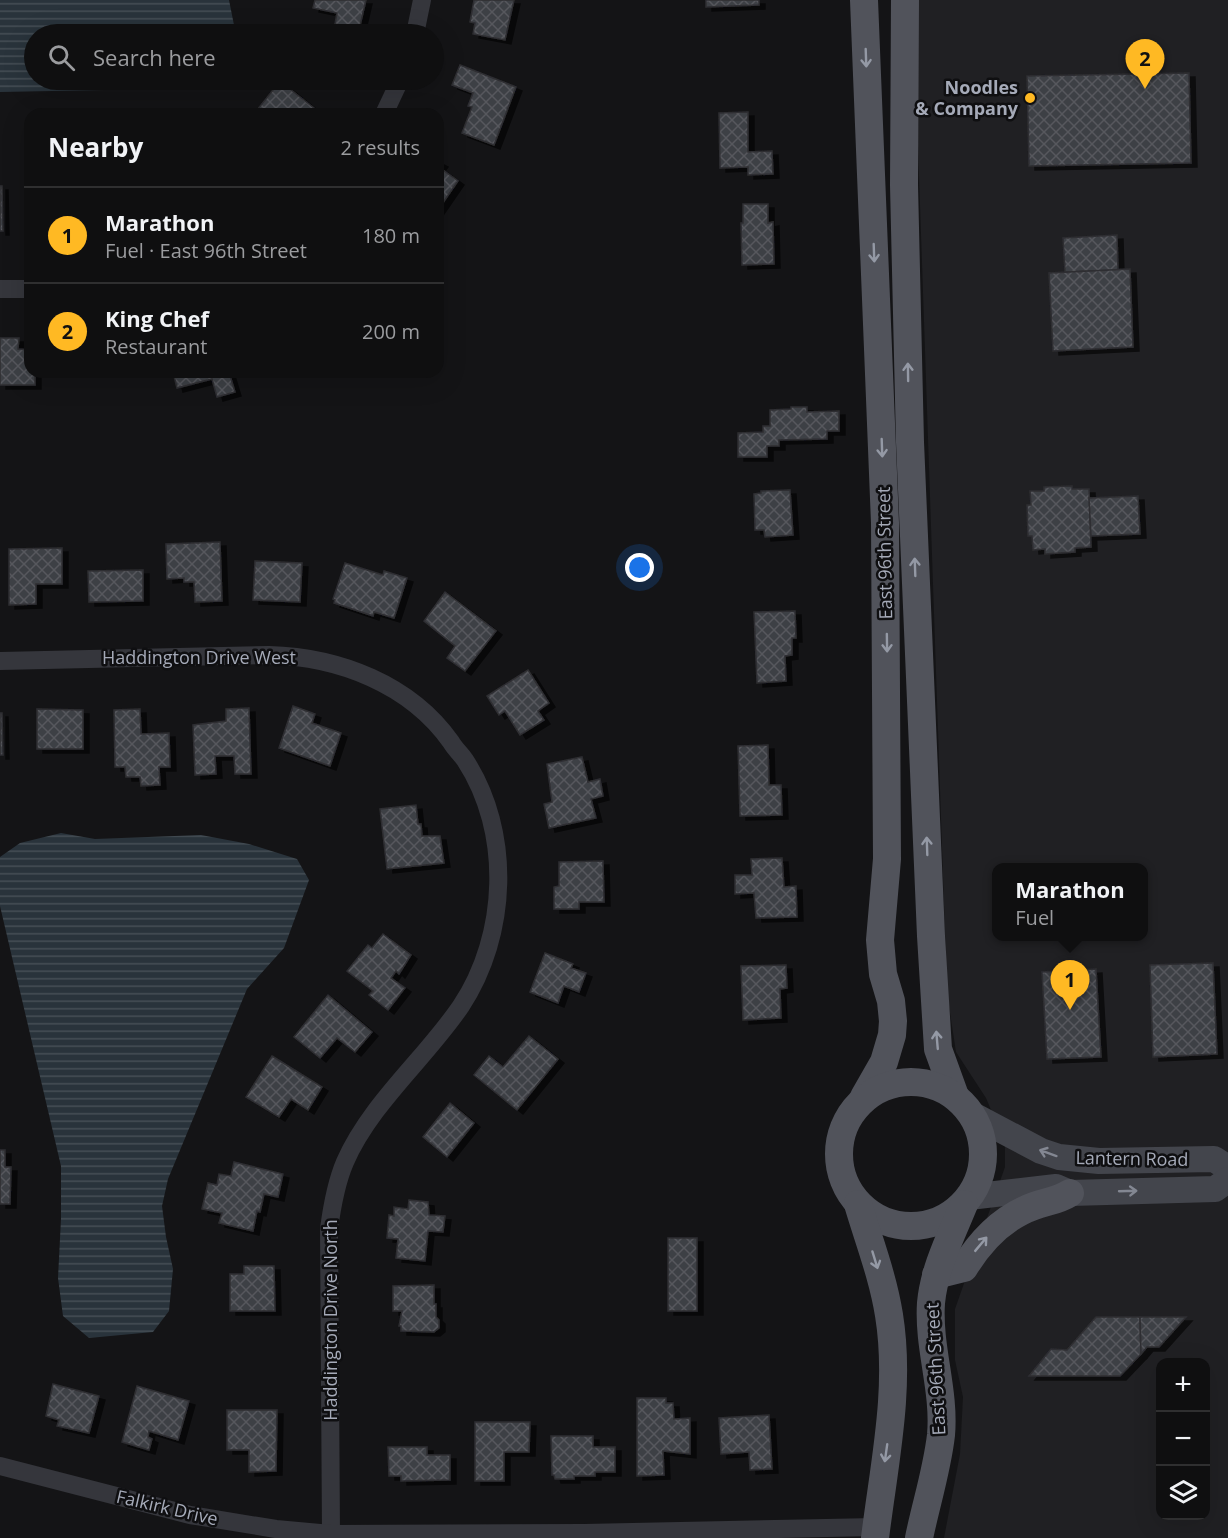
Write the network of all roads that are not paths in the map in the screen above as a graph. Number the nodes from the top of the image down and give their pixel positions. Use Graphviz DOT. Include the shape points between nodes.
graph roads {
  1 [pos="422,0"];
  2 [pos="864,0"];
  3 [pos="905,0"];
  4 [pos="417,24"];
  5 [pos="395,90"];
  6 [pos="387,108"];
  7 [pos="0,289"];
  8 [pos="24,289"];
  9 [pos="0,661"];
  10 [pos="421,709"];
  11 [pos="864,1097"];
  12 [pos="963,1105"];
  13 [pos="1228,1168"];
  14 [pos="1228,1180"];
  15 [pos="1070,1193"];
  16 [pos="966,1200"];
  17 [pos="858,1204"];
  18 [pos="936,1275"];
  19 [pos="0,1466"];
  20 [pos="875,1532"];
  21 [pos="331,1533"];
  22 [pos="584,1535"];
  23 [pos="919,1538"];
  1 -- 4 [label="street"];
  2 -- 11 [label="main road, East 96th Street, one-way" via="885,523 887,859 880,940 893,1021 884,1062"];
  12 -- 3 [label="main road, East 96th Street, one-way" via="938,1049 931,924 910,442 904,185"];
  5 -- 6 [label="street"];
  7 -- 8 [label="street"];
  9 -- 10 [label="street, Haddington Drive West" via="290,656 334,663 366,675"];
  10 -- 21 [label="street, Haddington Drive North" via="465,760 484,799 499,862 499,895 482,968 461,1006 360,1133 344,1163 334,1195 329,1229"];
  11 -- 12 [label="main road" via="885,1085 909,1081 933,1084"];
  11 -- 17 [label="main road" via="849,1115 839,1137 838,1162 844,1185"];
  13 -- 12 [label="street, Lantern Road, one-way" via="1214,1159 1099,1161 1059,1157 1041,1151"];
  12 -- 16 [label="main road" via="981,1136 983,1160 977,1184"];
  15 -- 14 [label="street, Lantern Road, one-way" via="1215,1189"];
  15 -- 16 [label="street, Lantern Road" via="1056,1187"];
  18 -- 15 [label="main road, one-way" via="964,1268 984,1239 1012,1217"];
  16 -- 17 [label="main road" via="945,1218 923,1226 899,1226 877,1218"];
  16 -- 18 [label="main road, East 96th Street"];
  17 -- 20 [label="main road, one-way" via="884,1292 892,1349 892,1405"];
  18 -- 23 [label="main road, East 96th Street" via="931,1327 940,1393 940,1436"];
  19 -- 21 [label="street, Falkirk Drive" via="190,1515"];
  20 -- 22 [label="street, Falkirk Drive"];
  21 -- 22 [label="street, Falkirk Drive"];
}
